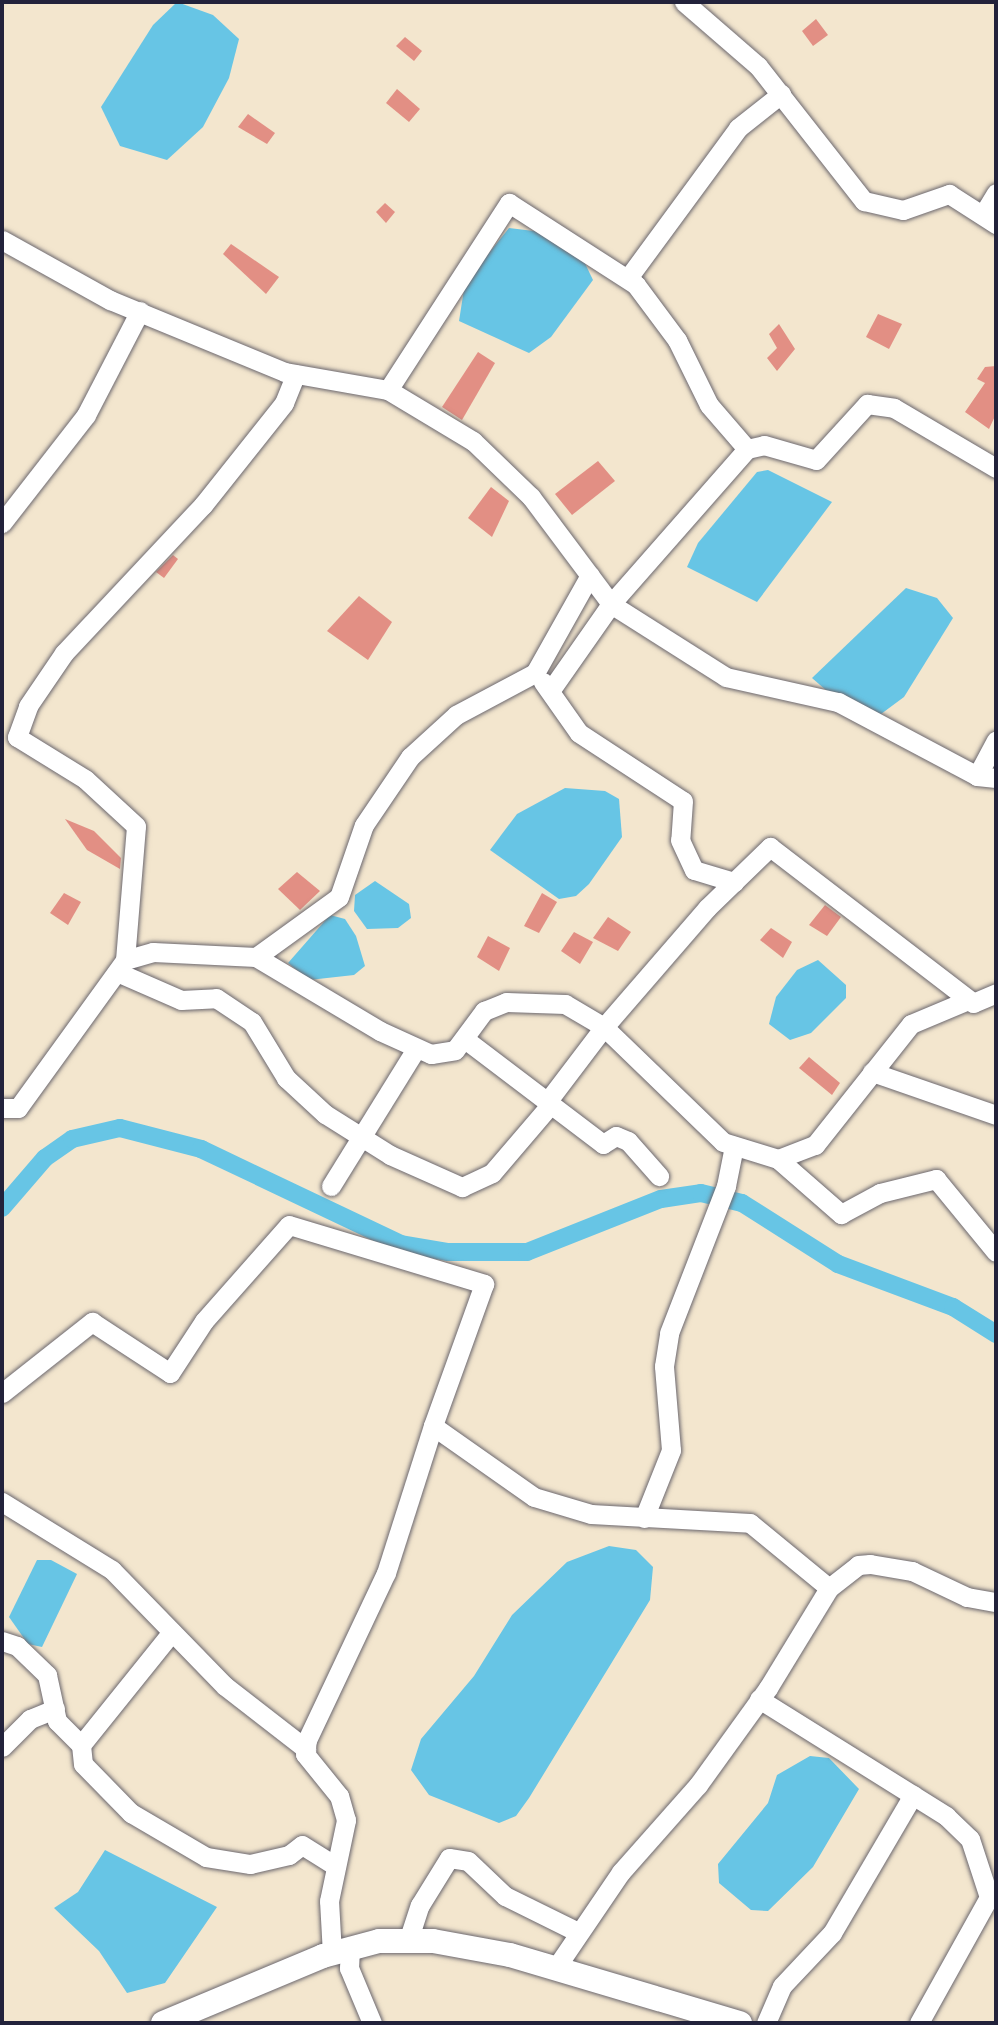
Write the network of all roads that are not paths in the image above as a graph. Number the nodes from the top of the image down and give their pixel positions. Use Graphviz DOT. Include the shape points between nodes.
graph roads {
  1 [pos="684,2"];
  2 [pos="781,94"];
  3 [pos="996,193"];
  4 [pos="990,218"];
  5 [pos="2,240"];
  6 [pos="628,278"];
  7 [pos="140,311"];
  8 [pos="296,374"];
  9 [pos="388,390"];
  10 [pos="747,449"];
  11 [pos="996,468"];
  12 [pos="2,523"];
  13 [pos="590,575"];
  14 [pos="611,604"];
  15 [pos="535,673"];
  16 [pos="550,691"];
  17 [pos="996,741"];
  18 [pos="987,777"];
  19 [pos="734,882"];
  20 [pos="256,957"];
  21 [pos="121,966"];
  22 [pos="996,993"];
  23 [pos="968,1000"];
  24 [pos="604,1027"];
  25 [pos="466,1040"];
  26 [pos="416,1049"];
  27 [pos="872,1072"];
  28 [pos="548,1103"];
  29 [pos="2,1108"];
  30 [pos="996,1115"];
  31 [pos="362,1137"];
  32 [pos="734,1146"];
  33 [pos="778,1159"];
  34 [pos="659,1176"];
  35 [pos="331,1186"];
  36 [pos="996,1252"];
  37 [pos="2,1393"];
  38 [pos="433,1426"];
  39 [pos="2,1502"];
  40 [pos="644,1518"];
  41 [pos="829,1588"];
  42 [pos="996,1602"];
  43 [pos="172,1632"];
  44 [pos="2,1641"];
  45 [pos="759,1699"];
  46 [pos="55,1709"];
  47 [pos="81,1745"];
  48 [pos="2,1747"];
  49 [pos="306,1749"];
  50 [pos="913,1795"];
  51 [pos="336,1866"];
  52 [pos="996,1898"];
  53 [pos="980,1921"];
  54 [pos="578,1932"];
  55 [pos="408,1941"];
  56 [pos="341,1951"];
  57 [pos="555,1969"];
  58 [pos="163,2023"];
  59 [pos="372,2023"];
  60 [pos="740,2023"];
  61 [pos="766,2023"];
  62 [pos="919,2023"];
  1 -- 2 [label="street"];
  2 -- 4 [label="street" via="832,167 875,208 903,210 949,194"];
  2 -- 6 [label="street" via="738,128"];
  3 -- 4 [label="street"];
  5 -- 7 [label="street" via="55,274"];
  6 -- 9 [label="street" via="509,203"];
  6 -- 10 [label="street" via="677,340 709,405"];
  7 -- 8 [label="street"];
  7 -- 12 [label="street" via="86,415"];
  8 -- 9 [label="street"];
  8 -- 21 [label="street" via="284,403 203,505 64,653 28,706 17,737 85,779 136,826"];
  9 -- 13 [label="street" via="473,441 531,497"];
  10 -- 11 [label="street" via="764,445 816,460 826,456 867,404 907,415"];
  10 -- 14 [label="street"];
  13 -- 14 [label="street"];
  13 -- 15 [label="street"];
  14 -- 16 [label="street"];
  14 -- 18 [label="street" via="726,677 838,702"];
  15 -- 16 [label="street"];
  15 -- 20 [label="street" via="456,715 410,757 364,825 339,897"];
  16 -- 19 [label="street" via="579,733 683,801 680,840 694,870"];
  17 -- 18 [label="street"];
  19 -- 23 [label="street" via="770,846"];
  19 -- 24 [label="street"];
  20 -- 21 [label="street" via="153,951"];
  20 -- 26 [label="street"];
  21 -- 29 [label="street" via="18,1108"];
  21 -- 31 [label="street" via="195,1004 216,998 252,1022 295,1089"];
  22 -- 23 [label="street"];
  23 -- 27 [label="street" via="911,1024"];
  24 -- 25 [label="street" via="565,1004 525,1000 484,1011"];
  24 -- 28 [label="street"];
  24 -- 32 [label="street" via="714,1134"];
  25 -- 26 [label="street" via="442,1054"];
  25 -- 28 [label="street"];
  26 -- 31 [label="street"];
  27 -- 30 [label="street"];
  27 -- 33 [label="street" via="815,1145"];
  28 -- 31 [label="street" via="492,1172 471,1186 439,1178"];
  28 -- 34 [label="street" via="603,1144 615,1136 628,1141"];
  31 -- 35 [label="street"];
  32 -- 33 [label="street"];
  32 -- 40 [label="street" via="669,1334 664,1366 671,1450"];
  33 -- 36 [label="street" via="841,1214 880,1193 936,1179"];
  37 -- 38 [label="street" via="92,1322 170,1373 204,1321 289,1226 484,1284"];
  38 -- 40 [label="street" via="534,1497 591,1514"];
  38 -- 49 [label="street" via="386,1573"];
  39 -- 43 [label="street" via="98,1559"];
  40 -- 41 [label="street" via="750,1523"];
  41 -- 42 [label="street" via="858,1565 870,1564 912,1571 967,1597"];
  41 -- 45 [label="street"];
  43 -- 47 [label="street"];
  43 -- 49 [label="street" via="225,1686"];
  44 -- 46 [label="street" via="18,1646 47,1675"];
  45 -- 50 [label="street"];
  45 -- 54 [label="street"];
  46 -- 47 [label="street" via="57,1721"];
  46 -- 48 [label="street" via="30,1719"];
  47 -- 51 [label="street" via="83,1764 131,1813 206,1857 250,1864 289,1855 302,1845"];
  49 -- 51 [label="street" via="344,1806 346,1831"];
  50 -- 53 [label="street" via="970,1839 989,1898"];
  50 -- 61 [label="street" via="832,1933 782,1986"];
  51 -- 56 [label="street" via="329,1901"];
  52 -- 53 [label="street"];
  53 -- 62 [label="street"];
  54 -- 55 [label="street" via="505,1896 468,1861 449,1858 434,1877"];
  54 -- 57 [label="street"];
  55 -- 56 [label="street"];
  55 -- 57 [label="street" via="497,1953"];
  56 -- 58 [label="street"];
  56 -- 59 [label="street"];
  57 -- 60 [label="street"];
}
